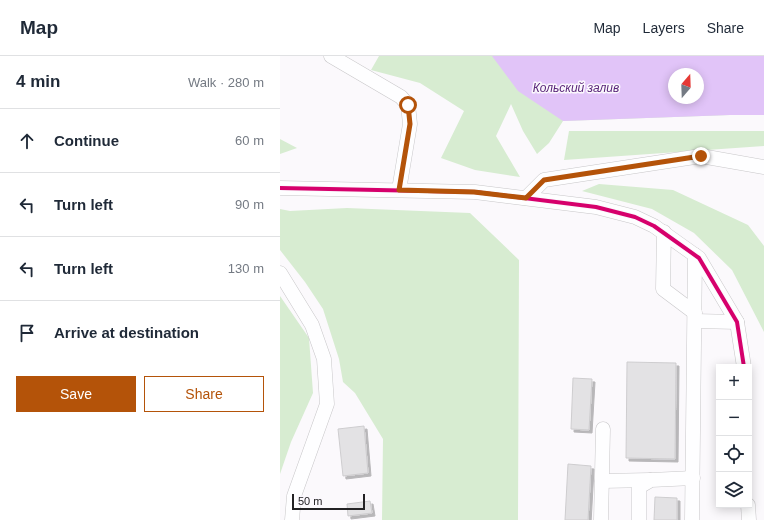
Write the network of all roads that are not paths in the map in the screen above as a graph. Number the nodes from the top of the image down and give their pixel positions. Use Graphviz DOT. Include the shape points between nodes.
graph roads {
  1 [pos="331,56"];
  2 [pos="764,167"];
  3 [pos="280,188"];
  4 [pos="399,190"];
  5 [pos="526,198"];
  6 [pos="664,232"];
  7 [pos="695,254"];
  8 [pos="280,273"];
  9 [pos="695,317"];
  10 [pos="737,322"];
  11 [pos="744,364"];
  12 [pos="603,429"];
  13 [pos="693,478"];
  14 [pos="651,480"];
  15 [pos="602,481"];
  16 [pos="748,508"];
  17 [pos="292,520"];
  18 [pos="601,520"];
  19 [pos="639,520"];
  20 [pos="692,520"];
  21 [pos="749,520"];
  1 -- 4 [label="street" via="401,97 408,105 410,124"];
  2 -- 5 [label="street" via="701,156 544,180"];
  3 -- 4 [label="street"];
  4 -- 5 [label="street" via="474,192"];
  5 -- 6 [label="street" via="596,207 636,217"];
  6 -- 7 [label="street"];
  6 -- 9 [label="street" via="663,289"];
  7 -- 9 [label="street"];
  7 -- 10 [label="street" via="700,258"];
  8 -- 17 [label="street" via="312,325 324,359 327,404 294,496"];
  9 -- 10 [label="street"];
  9 -- 13 [label="street"];
  10 -- 11 [label="street"];
  12 -- 15 [label="street"];
  13 -- 14 [label="street"];
  13 -- 20 [label="street"];
  14 -- 15 [label="street"];
  14 -- 19 [label="street" via="639,487"];
  15 -- 18 [label="street"];
  16 -- 21 [label="street"];
}
